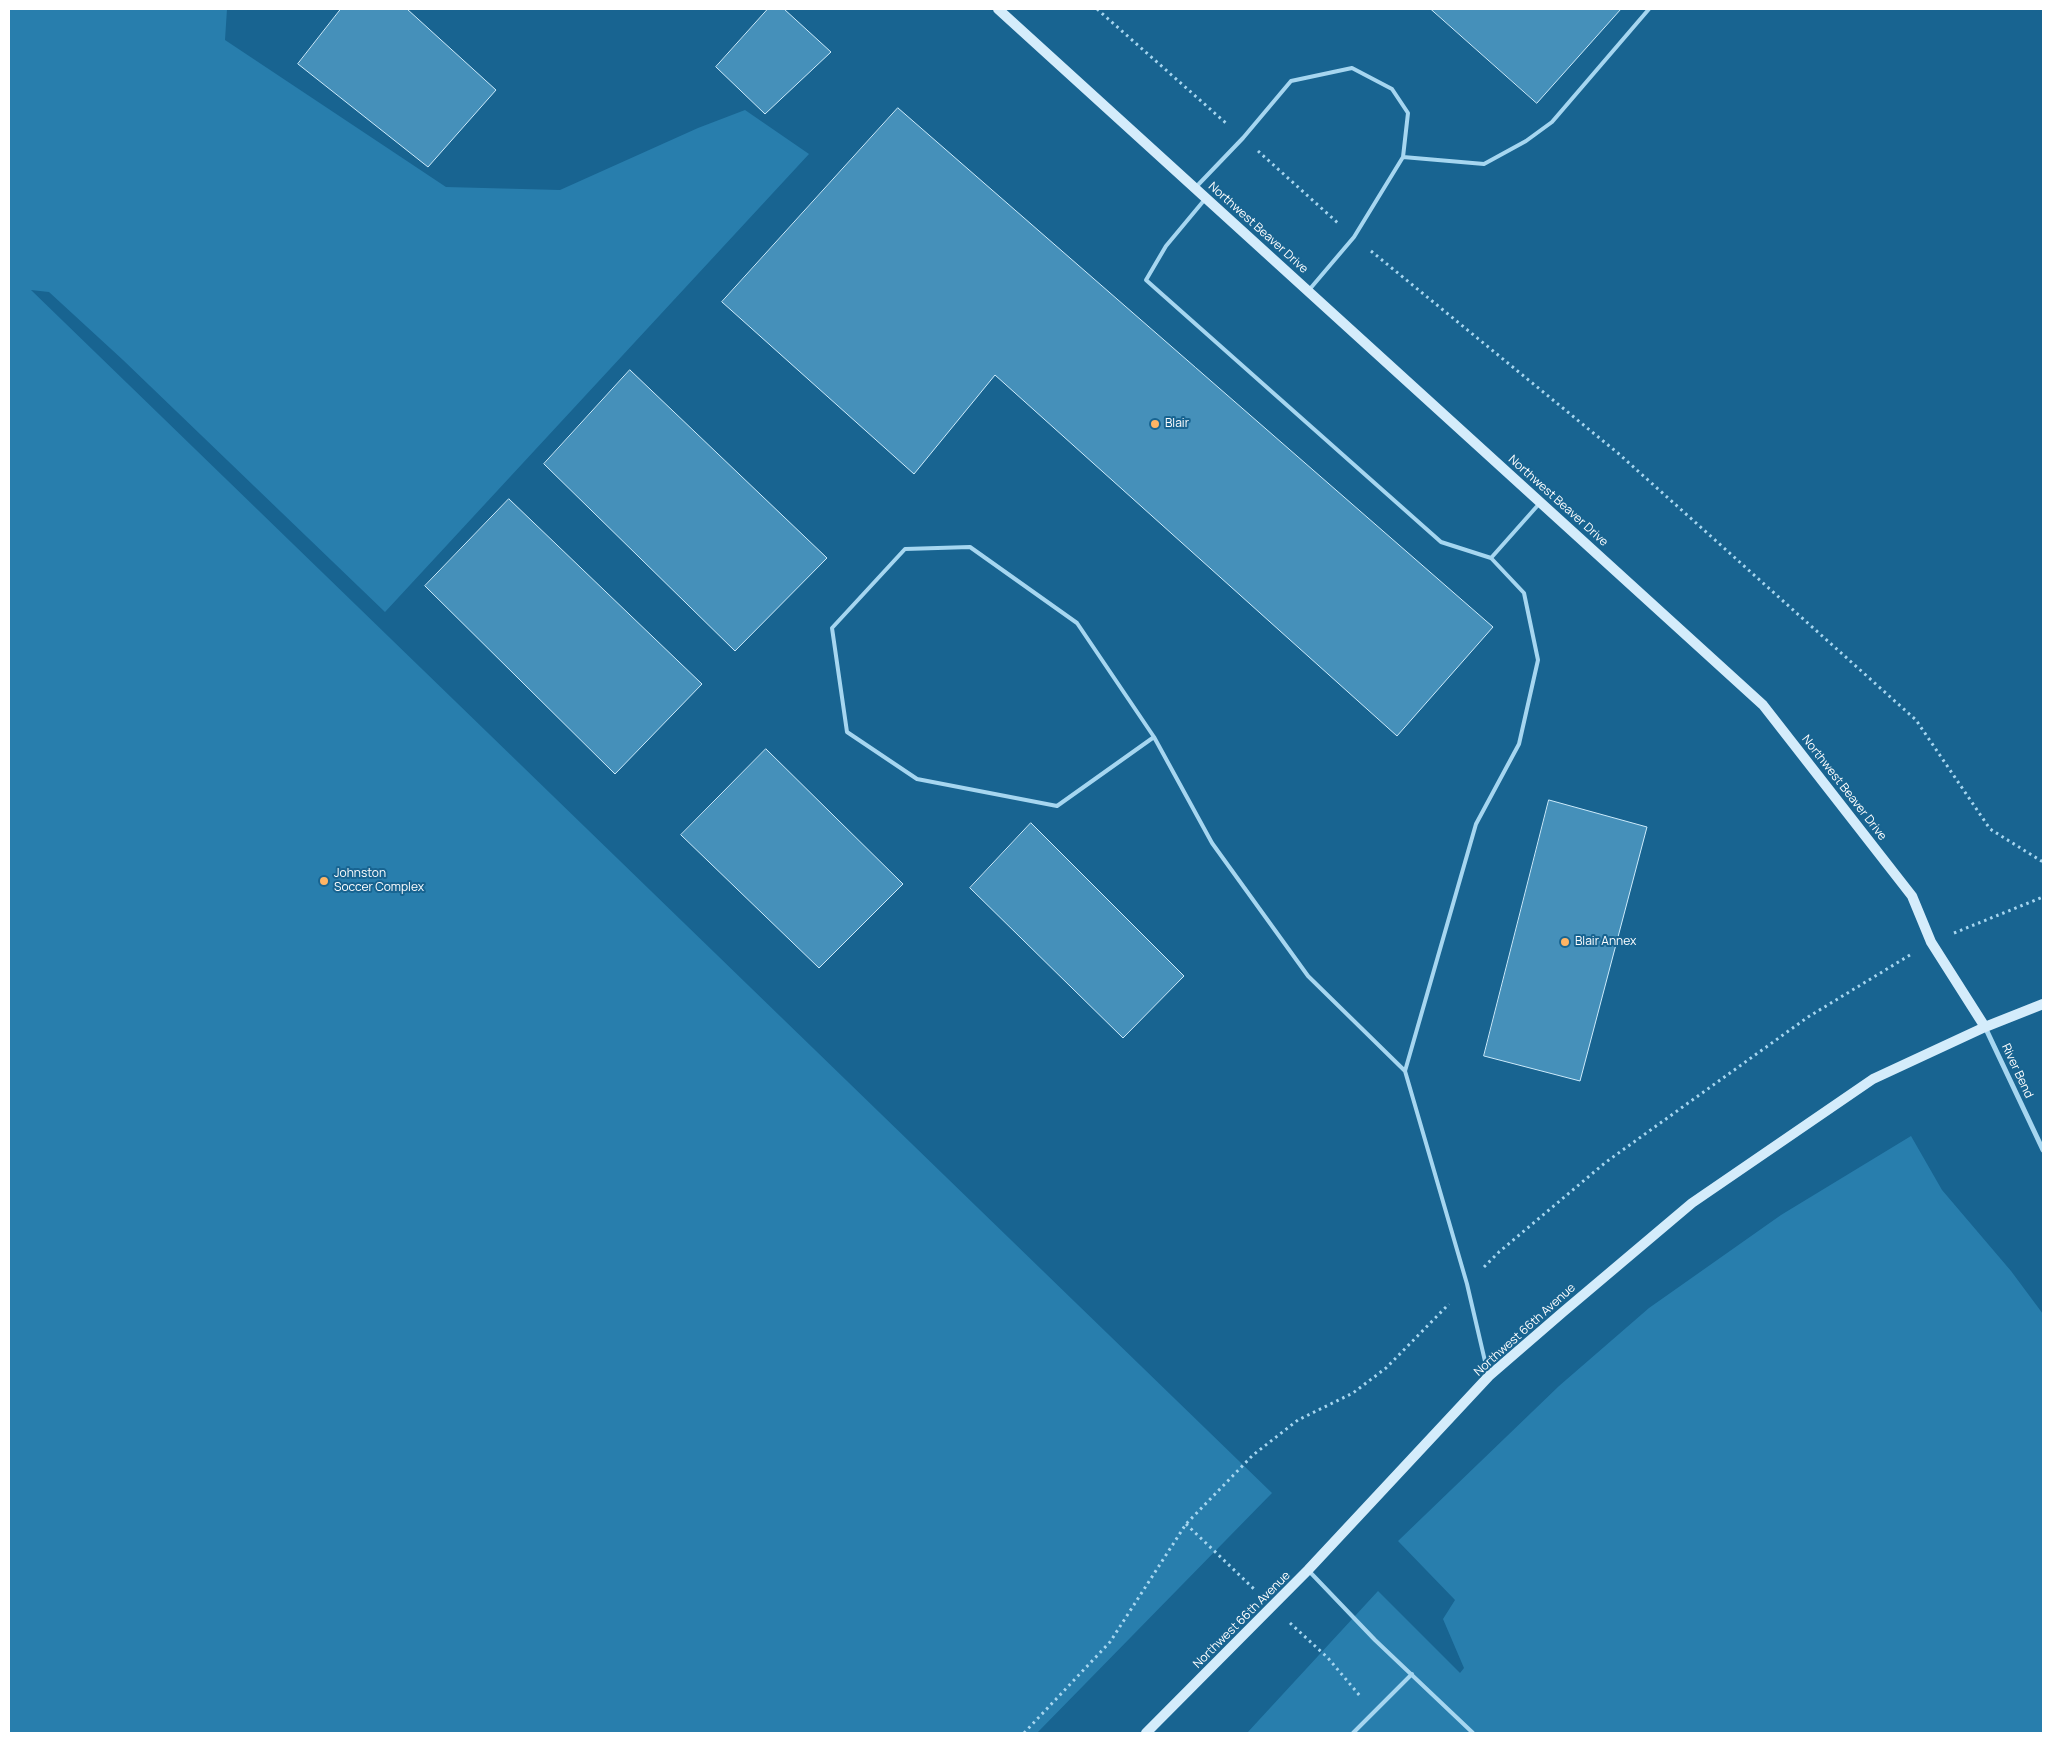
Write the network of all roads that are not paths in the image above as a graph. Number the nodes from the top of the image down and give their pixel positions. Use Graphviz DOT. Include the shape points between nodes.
graph roads {
  1 [pos="998,9"];
  2 [pos="1649,9"];
  3 [pos="1403,157"];
  4 [pos="1196,187"];
  5 [pos="1207,197"];
  6 [pos="1309,290"];
  7 [pos="1540,502"];
  8 [pos="1491,558"];
  9 [pos="1154,736"];
  10 [pos="2043,1004"];
  11 [pos="1985,1027"];
  12 [pos="1405,1070"];
  13 [pos="2043,1150"];
  14 [pos="1489,1376"];
  15 [pos="1308,1570"];
  16 [pos="1412,1674"];
  17 [pos="1146,1733"];
  18 [pos="1353,1733"];
  19 [pos="1473,1733"];
  1 -- 4 [label="main road, Northwest Beaver Drive"];
  2 -- 3 [label="lane" via="1552,122 1526,141 1484,164"];
  3 -- 4 [label="lane" via="1408,113 1392,89 1352,68 1291,81"];
  3 -- 6 [label="lane" via="1354,237"];
  4 -- 5 [label="main road, Northwest Beaver Drive"];
  5 -- 6 [label="main road, Northwest Beaver Drive"];
  5 -- 8 [label="lane" via="1166,246 1146,280 1441,542"];
  6 -- 7 [label="main road, Northwest Beaver Drive"];
  7 -- 8 [label="lane"];
  7 -- 11 [label="main road, Northwest Beaver Drive" via="1763,705 1912,896 1931,942"];
  8 -- 12 [label="lane" via="1524,593 1538,660 1519,744 1476,824"];
  9 -- 9 [label="lane" via="1077,623 970,547 905,549 832,628 847,732 917,779 1057,806"];
  9 -- 12 [label="lane" via="1212,844 1308,976"];
  10 -- 11 [label="main road"];
  11 -- 13 [label="street, River Bend"];
  11 -- 14 [label="main road, Northwest 66th Avenue" via="1873,1079 1692,1204"];
  12 -- 14 [label="lane" via="1467,1284"];
  14 -- 15 [label="main road, Northwest 66th Avenue"];
  15 -- 16 [label="lane"];
  15 -- 17 [label="main road, Northwest 66th Avenue"];
  16 -- 18 [label="lane"];
  16 -- 19 [label="lane"];
}
